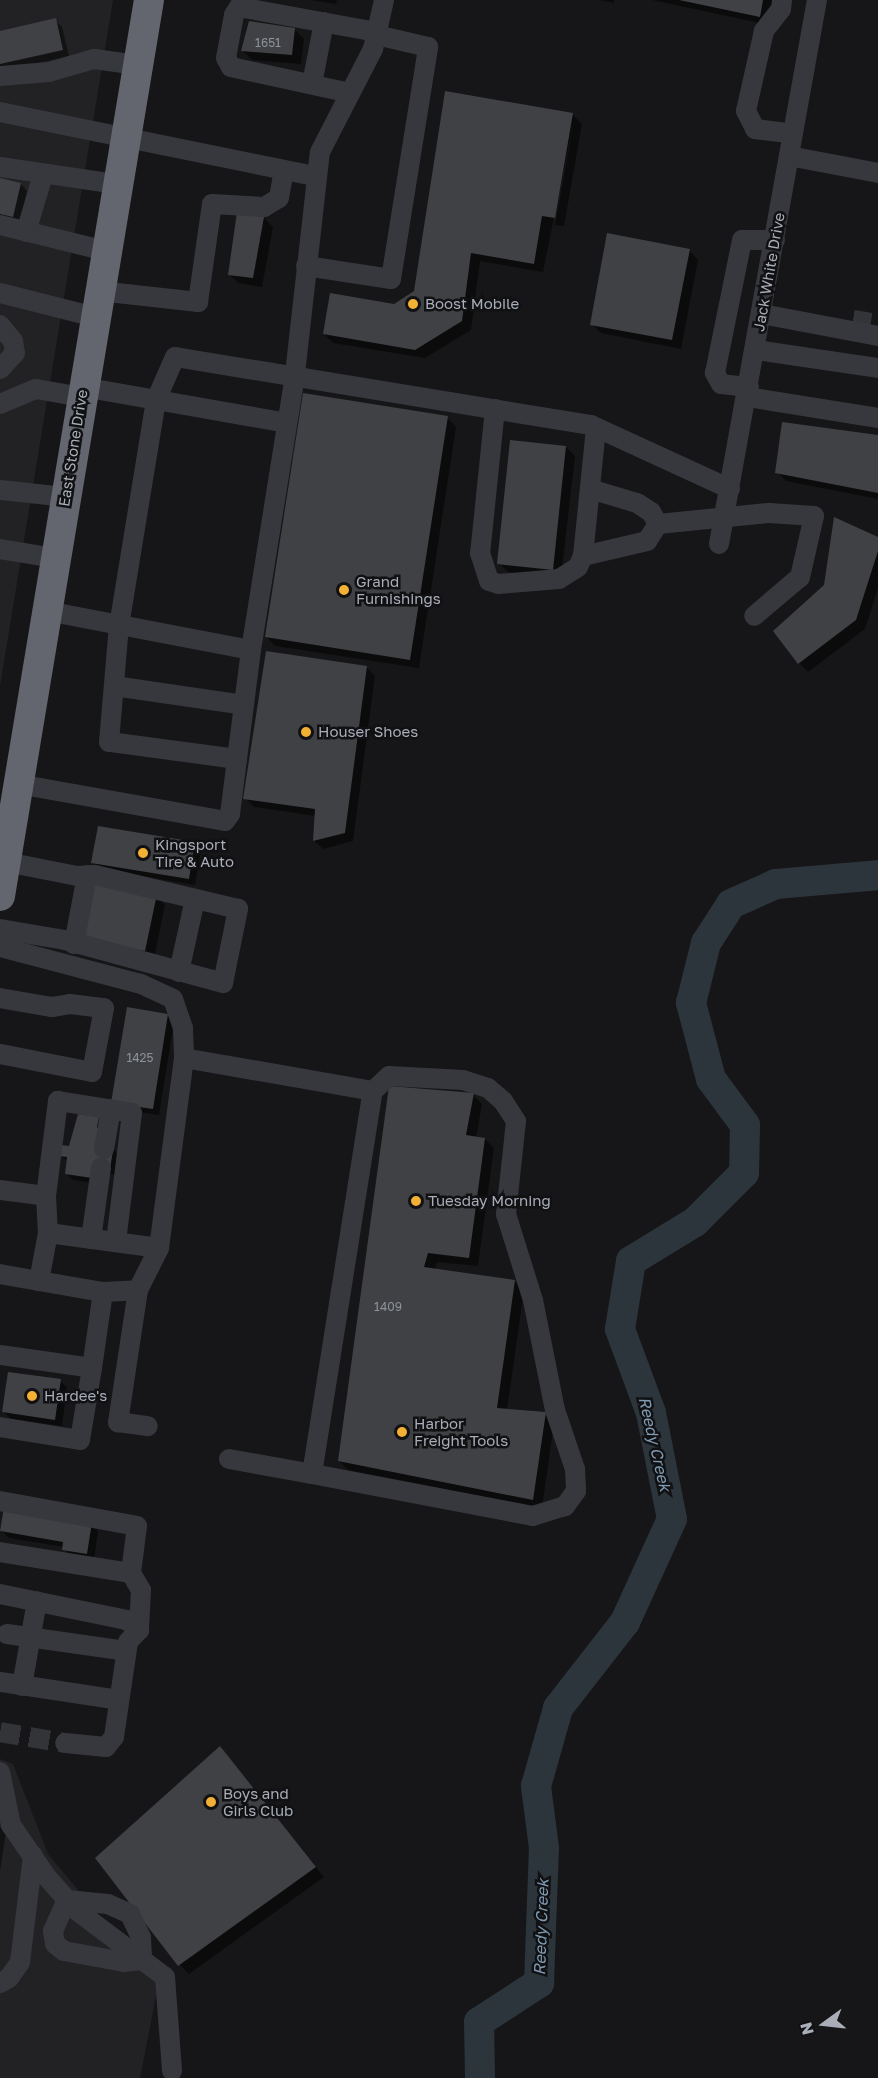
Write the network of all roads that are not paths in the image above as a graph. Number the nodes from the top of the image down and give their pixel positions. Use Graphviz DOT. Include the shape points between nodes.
graph roads {
  1 [pos="149,0"];
  2 [pos="384,0"];
  3 [pos="781,4"];
  4 [pos="816,7"];
  5 [pos="317,20"];
  6 [pos="376,34"];
  7 [pos="138,65"];
  8 [pos="0,76"];
  9 [pos="312,84"];
  10 [pos="350,93"];
  11 [pos="0,112"];
  12 [pos="793,134"];
  13 [pos="124,139"];
  14 [pos="789,156"];
  15 [pos="0,166"];
  16 [pos="284,170"];
  17 [pos="878,173"];
  18 [pos="43,175"];
  19 [pos="315,176"];
  20 [pos="117,184"];
  21 [pos="0,225"];
  22 [pos="26,232"];
  23 [pos="775,240"];
  24 [pos="106,251"];
  25 [pos="306,266"];
  26 [pos="0,292"];
  27 [pos="97,304"];
  28 [pos="762,314"];
  29 [pos="0,325"];
  30 [pos="870,326"];
  31 [pos="829,328"];
  32 [pos="6,340"];
  33 [pos="756,350"];
  34 [pos="878,368"];
  35 [pos="0,369"];
  36 [pos="295,374"];
  37 [pos="83,392"];
  38 [pos="748,392"];
  39 [pos="156,400"];
  40 [pos="0,404"];
  41 [pos="495,409"];
  42 [pos="878,418"];
  43 [pos="287,423"];
  44 [pos="596,428"];
  45 [pos="590,489"];
  46 [pos="730,489"];
  47 [pos="0,490"];
  48 [pos="65,498"];
  49 [pos="725,516"];
  50 [pos="658,524"];
  51 [pos="719,543"];
  52 [pos="0,549"];
  53 [pos="583,556"];
  54 [pos="55,558"];
  55 [pos="47,611"];
  56 [pos="754,616"];
  57 [pos="119,626"];
  58 [pos="251,650"];
  59 [pos="114,686"];
  60 [pos="244,705"];
  61 [pos="237,759"];
  62 [pos="18,784"];
  63 [pos="6,862"];
  64 [pos="87,875"];
  65 [pos="0,896"];
  66 [pos="195,899"];
  67 [pos="0,929"];
  68 [pos="74,944"];
  69 [pos="0,947"];
  70 [pos="179,972"];
  71 [pos="0,998"];
  72 [pos="0,1054"];
  73 [pos="184,1058"];
  74 [pos="373,1091"];
  75 [pos="111,1110"];
  76 [pos="0,1190"];
  77 [pos="46,1196"];
  78 [pos="48,1233"];
  79 [pos="91,1239"];
  80 [pos="116,1242"];
  81 [pos="159,1248"];
  82 [pos="0,1274"];
  83 [pos="39,1281"];
  84 [pos="138,1290"];
  85 [pos="103,1292"];
  86 [pos="0,1355"];
  87 [pos="92,1368"];
  88 [pos="148,1426"];
  89 [pos="0,1427"];
  90 [pos="229,1459"];
  91 [pos="312,1474"];
  92 [pos="0,1501"];
  93 [pos="0,1551"];
  94 [pos="131,1573"];
  95 [pos="0,1594"];
  96 [pos="37,1601"];
  97 [pos="139,1630"];
  98 [pos="7,1634"];
  99 [pos="30,1637"];
  100 [pos="126,1651"];
  101 [pos="0,1682"];
  102 [pos="22,1686"];
  103 [pos="119,1700"];
  104 [pos="65,1743"];
  105 [pos="0,1772"];
  106 [pos="33,1856"];
  107 [pos="67,1900"];
  108 [pos="142,1960"];
  109 [pos="0,1983"];
  110 [pos="172,2071"];
  1 -- 7 [label="highway, East Stone Drive"];
  2 -- 6 [label="street"];
  3 -- 4 [label="street"];
  3 -- 12 [label="street" via="764,31 746,111 755,129"];
  4 -- 12 [label="street, Jack White Drive"];
  5 -- 6 [label="street"];
  5 -- 9 [label="street"];
  5 -- 9 [label="street" via="239,7 226,58 231,67"];
  6 -- 10 [label="street"];
  6 -- 25 [label="street" via="428,47 391,279"];
  7 -- 8 [label="street" via="94,59 49,72"];
  7 -- 13 [label="highway, East Stone Drive"];
  9 -- 10 [label="street"];
  10 -- 19 [label="street" via="320,152"];
  11 -- 13 [label="street"];
  12 -- 14 [label="street, Jack White Drive"];
  13 -- 16 [label="street"];
  13 -- 20 [label="highway, East Stone Drive"];
  14 -- 17 [label="street"];
  14 -- 23 [label="street, Jack White Drive"];
  15 -- 18 [label="street"];
  16 -- 19 [label="street"];
  16 -- 27 [label="street" via="279,198 264,207 212,204 198,302"];
  18 -- 20 [label="street"];
  18 -- 22 [label="street"];
  19 -- 25 [label="street"];
  20 -- 24 [label="highway, East Stone Drive"];
  21 -- 22 [label="street"];
  22 -- 24 [label="street"];
  23 -- 28 [label="street, Jack White Drive"];
  23 -- 38 [label="street" via="742,240 715,373 721,384"];
  24 -- 27 [label="highway, East Stone Drive"];
  25 -- 36 [label="street"];
  26 -- 27 [label="street"];
  27 -- 37 [label="highway, East Stone Drive"];
  28 -- 31 [label="street"];
  28 -- 33 [label="street, Jack White Drive"];
  29 -- 32 [label="street"];
  30 -- 31 [label="street"];
  30 -- 31 [label="street" via="845,318"];
  32 -- 35 [label="street" via="12,360"];
  33 -- 34 [label="street"];
  33 -- 38 [label="street, Jack White Drive"];
  36 -- 39 [label="street" via="175,357"];
  36 -- 41 [label="street"];
  36 -- 43 [label="street"];
  37 -- 39 [label="street"];
  37 -- 40 [label="street" via="36,389"];
  37 -- 48 [label="highway, East Stone Drive"];
  38 -- 42 [label="street"];
  38 -- 46 [label="street, Jack White Drive"];
  39 -- 43 [label="street"];
  39 -- 57 [label="street"];
  41 -- 44 [label="street"];
  41 -- 53 [label="street" via="480,553 489,581 500,584 559,579 578,567"];
  43 -- 58 [label="street"];
  44 -- 45 [label="street"];
  44 -- 46 [label="street"];
  45 -- 50 [label="street" via="637,503 651,512"];
  45 -- 53 [label="street"];
  46 -- 49 [label="street, Jack White Drive"];
  47 -- 48 [label="street"];
  48 -- 54 [label="highway, East Stone Drive"];
  49 -- 50 [label="street"];
  49 -- 51 [label="street, Jack White Drive"];
  49 -- 56 [label="street" via="814,516 800,577"];
  50 -- 53 [label="street" via="647,541"];
  52 -- 54 [label="street"];
  54 -- 55 [label="highway, East Stone Drive"];
  55 -- 57 [label="street"];
  55 -- 62 [label="highway, East Stone Drive"];
  57 -- 58 [label="street"];
  57 -- 59 [label="street"];
  58 -- 60 [label="street"];
  59 -- 60 [label="street"];
  59 -- 61 [label="street" via="110,742"];
  60 -- 61 [label="street"];
  61 -- 62 [label="street" via="230,814 225,821"];
  62 -- 63 [label="highway, East Stone Drive"];
  63 -- 64 [label="street"];
  63 -- 65 [label="highway, East Stone Drive"];
  64 -- 66 [label="street"];
  64 -- 68 [label="street"];
  66 -- 70 [label="street"];
  66 -- 70 [label="street" via="238,909 223,983"];
  67 -- 68 [label="street"];
  68 -- 70 [label="street"];
  69 -- 73 [label="street" via="141,984 173,999 183,1028"];
  71 -- 72 [label="street" via="52,1007 70,1004 104,1008 92,1072"];
  73 -- 74 [label="street"];
  73 -- 81 [label="street"];
  74 -- 91 [label="street"];
  74 -- 91 [label="street" via="389,1076 463,1080 488,1088 503,1101 516,1121 506,1214 532,1300 555,1410 575,1469 576,1491 565,1506 533,1516"];
  75 -- 77 [label="street" via="58,1101"];
  75 -- 79 [label="street"];
  75 -- 80 [label="street" via="132,1113"];
  76 -- 77 [label="street"];
  77 -- 78 [label="street"];
  78 -- 79 [label="street"];
  78 -- 83 [label="street"];
  79 -- 80 [label="street"];
  80 -- 81 [label="street"];
  81 -- 84 [label="street"];
  82 -- 83 [label="street"];
  83 -- 85 [label="street"];
  84 -- 85 [label="street"];
  84 -- 88 [label="street" via="118,1422"];
  85 -- 87 [label="street"];
  86 -- 87 [label="street"];
  87 -- 89 [label="street" via="80,1440"];
  90 -- 91 [label="street"];
  92 -- 94 [label="street" via="137,1527"];
  93 -- 94 [label="street"];
  94 -- 97 [label="street" via="141,1590"];
  95 -- 96 [label="street"];
  96 -- 97 [label="street" via="127,1620"];
  96 -- 99 [label="street"];
  97 -- 100 [label="street" via="128,1642"];
  98 -- 99 [label="street"];
  99 -- 100 [label="street"];
  99 -- 102 [label="street"];
  100 -- 103 [label="street"];
  101 -- 102 [label="street"];
  102 -- 103 [label="street"];
  103 -- 104 [label="street" via="114,1737 106,1747"];
  105 -- 106 [label="street" via="11,1825"];
  106 -- 107 [label="street"];
  106 -- 109 [label="street" via="20,1962 9,1978"];
  107 -- 108 [label="street"];
  107 -- 108 [label="street" via="108,1904 130,1914 141,1938"];
  107 -- 108 [label="street" via="53,1931 55,1944 64,1951 123,1962"];
  108 -- 110 [label="street" via="165,1977"];
}
